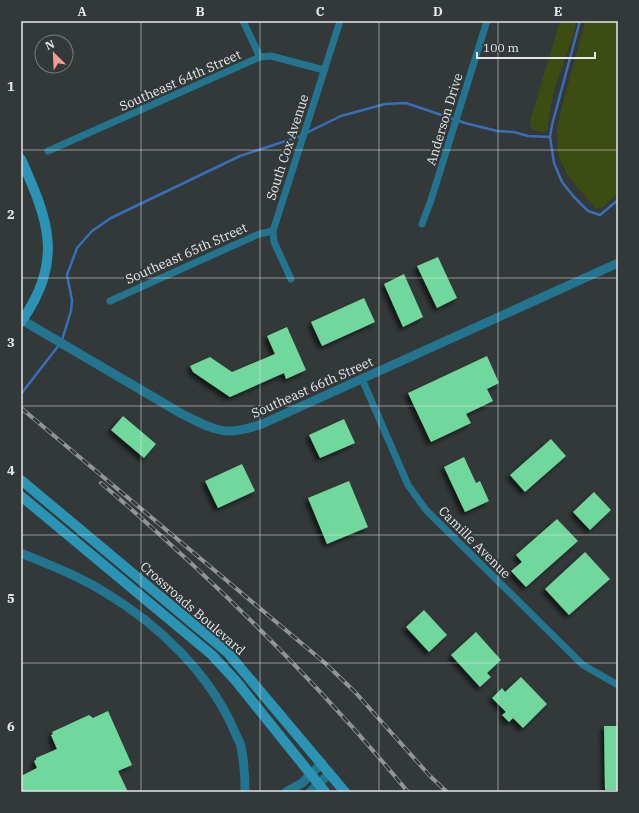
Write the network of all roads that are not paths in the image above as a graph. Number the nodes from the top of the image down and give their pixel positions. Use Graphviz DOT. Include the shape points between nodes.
graph roads {
  1 [pos="243,21"];
  2 [pos="340,21"];
  3 [pos="487,21"];
  4 [pos="260,57"];
  5 [pos="324,70"];
  6 [pos="48,152"];
  7 [pos="21,159"];
  8 [pos="422,224"];
  9 [pos="273,230"];
  10 [pos="618,263"];
  11 [pos="291,279"];
  12 [pos="110,301"];
  13 [pos="22,321"];
  14 [pos="362,379"];
  15 [pos="21,480"];
  16 [pos="21,496"];
  17 [pos="21,553"];
  18 [pos="618,685"];
  19 [pos="322,763"];
  20 [pos="330,773"];
  21 [pos="311,775"];
  22 [pos="322,788"];
  23 [pos="246,792"];
  24 [pos="286,792"];
  25 [pos="310,792"];
  26 [pos="345,792"];
  1 -- 4 [label="street"];
  2 -- 5 [label="street, South Cox Avenue"];
  3 -- 8 [label="street, Anderson Drive"];
  4 -- 5 [label="street, Southeast 64th Street" via="271,56"];
  4 -- 6 [label="street, Southeast 64th Street"];
  5 -- 9 [label="street, South Cox Avenue"];
  7 -- 13 [label="main road" via="41,207 49,242 43,277 35,299"];
  9 -- 11 [label="street" via="274,242"];
  9 -- 12 [label="street, Southeast 65th Street"];
  10 -- 14 [label="street, Southeast 66th Street"];
  13 -- 14 [label="street, Southeast 66th Street" via="182,414 226,432 262,424"];
  14 -- 18 [label="street, Camille Avenue" via="408,485 426,510 583,664"];
  15 -- 19 [label="main road, Crossroads Boulevard" via="228,653"];
  16 -- 21 [label="main road, Crossroads Boulevard" via="212,655"];
  17 -- 23 [label="street" via="106,593 143,619 184,655 204,678 227,715 241,746"];
  19 -- 20 [label="main road, Crossroads Boulevard"];
  19 -- 21 [label="street"];
  20 -- 22 [label="street"];
  20 -- 26 [label="main road, Crossroads Boulevard"];
  21 -- 22 [label="main road, Crossroads Boulevard"];
  21 -- 24 [label="street"];
  22 -- 25 [label="street"];
}
